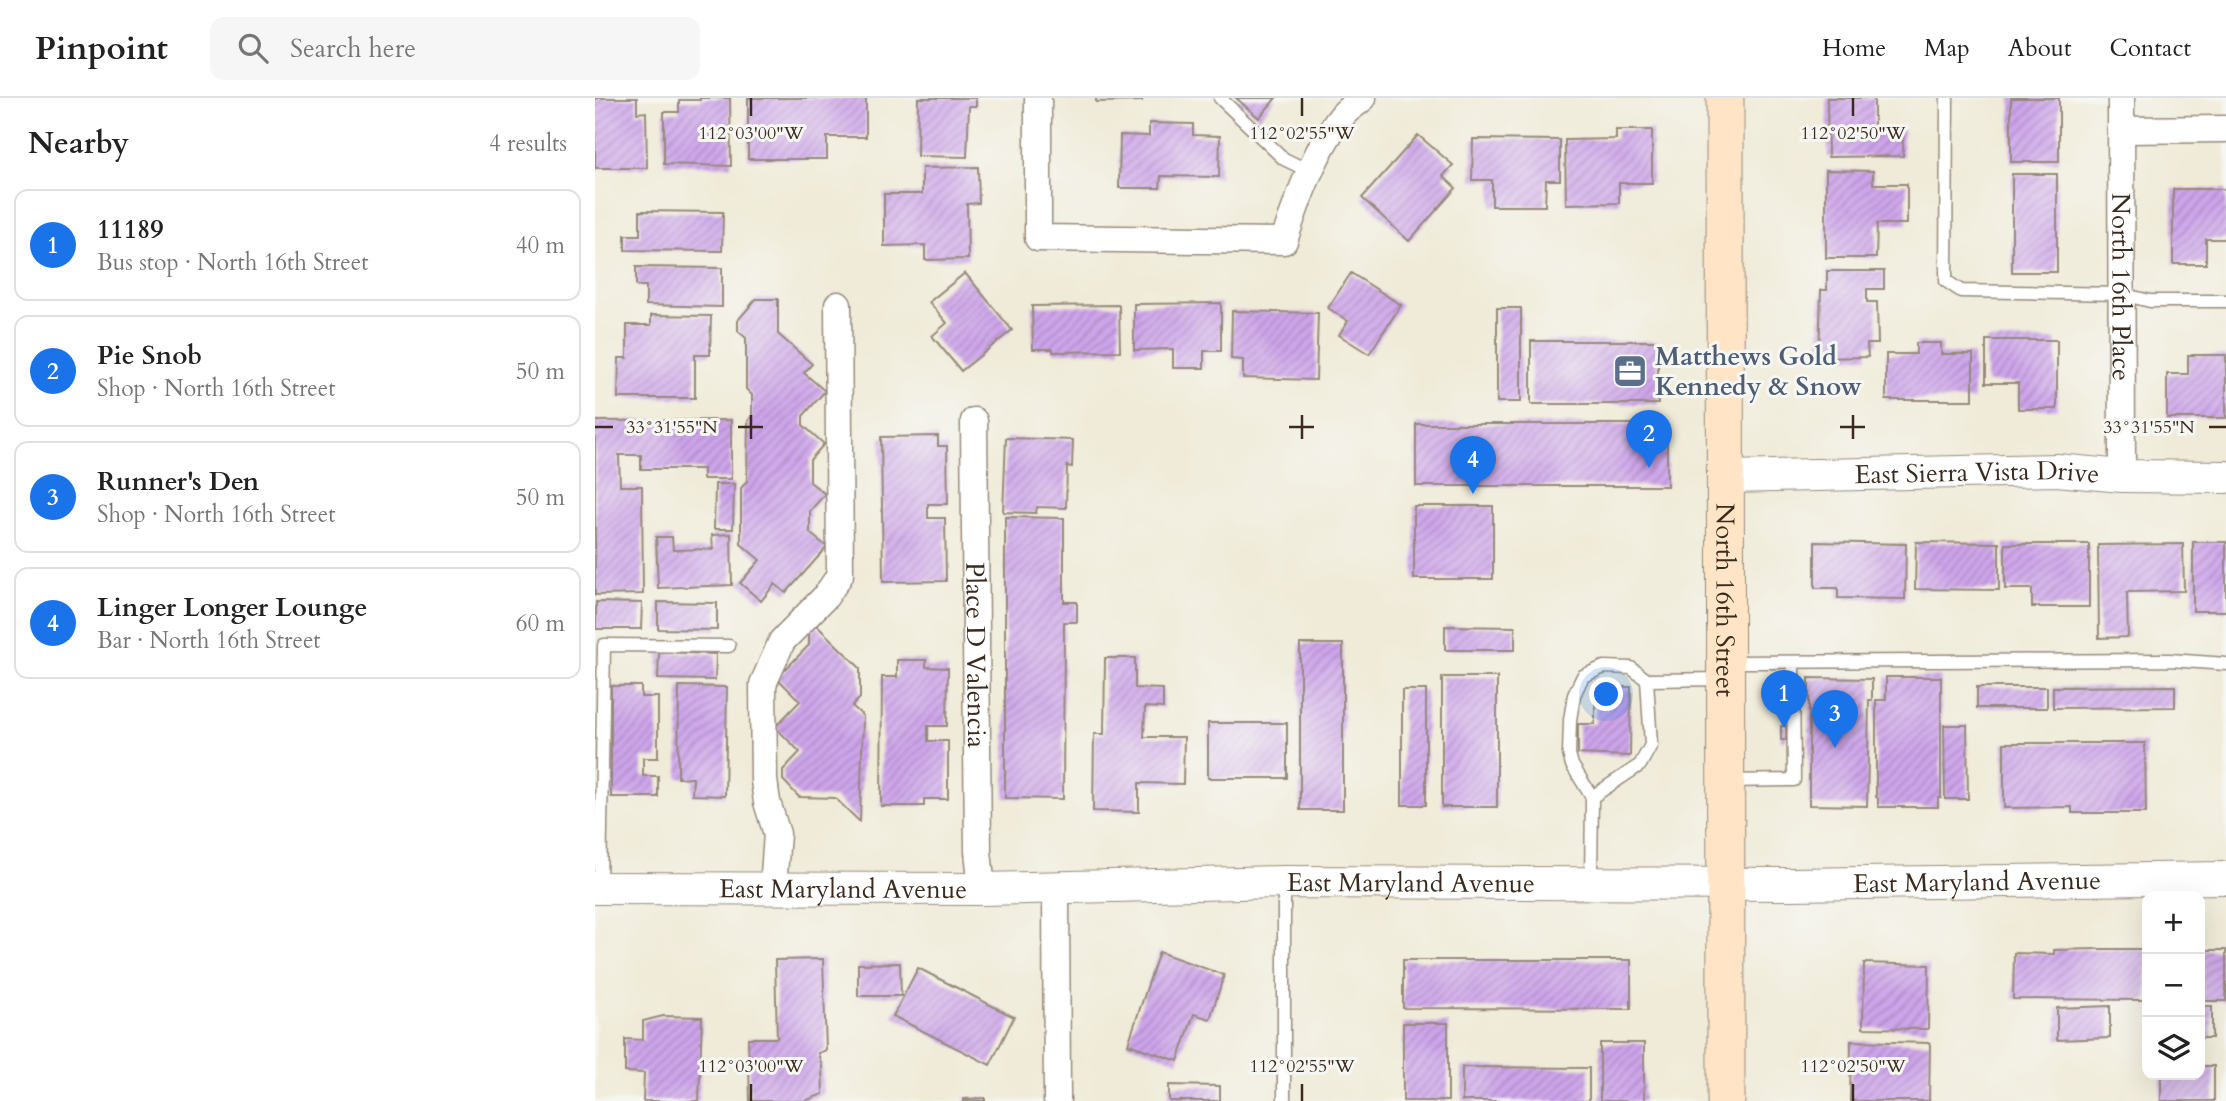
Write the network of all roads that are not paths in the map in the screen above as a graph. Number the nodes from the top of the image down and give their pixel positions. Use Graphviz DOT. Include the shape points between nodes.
graph roads {
  1 [pos="1038,98"];
  2 [pos="1220,98"];
  3 [pos="1363,98"];
  4 [pos="1725,98"];
  5 [pos="1947,98"];
  6 [pos="2121,98"];
  7 [pos="2226,129"];
  8 [pos="2121,130"];
  9 [pos="1311,172"];
  10 [pos="2121,294"];
  11 [pos="2226,301"];
  12 [pos="838,304"];
  13 [pos="974,421"];
  14 [pos="2122,476"];
  15 [pos="1727,477"];
  16 [pos="2226,477"];
  17 [pos="729,646"];
  18 [pos="1793,662"];
  19 [pos="2226,664"];
  20 [pos="1725,671"];
  21 [pos="1647,680"];
  22 [pos="1725,781"];
  23 [pos="1592,797"];
  24 [pos="2226,878"];
  25 [pos="1284,882"];
  26 [pos="1591,883"];
  27 [pos="1725,884"];
  28 [pos="1056,887"];
  29 [pos="598,888"];
  30 [pos="773,888"];
  31 [pos="982,889"];
  32 [pos="1057,1101"];
  33 [pos="1284,1101"];
  34 [pos="1726,1101"];
  1 -- 9 [label="street" via="1038,238 1284,241"];
  2 -- 9 [label="lane" via="1284,159"];
  3 -- 9 [label="street" via="1343,115"];
  4 -- 15 [label="main road, North 16th Street"];
  5 -- 10 [label="lane" via="1946,281 1961,291"];
  6 -- 8 [label="street, North 16th Place"];
  7 -- 8 [label="street"];
  8 -- 10 [label="street, North 16th Place"];
  10 -- 11 [label="lane" via="2150,301"];
  10 -- 14 [label="street, North 16th Place"];
  12 -- 30 [label="street" via="840,575 782,641 764,684 764,780 776,834"];
  13 -- 31 [label="street, Place D Valencia"];
  14 -- 15 [label="street, East Sierra Vista Drive" via="2057,470"];
  14 -- 16 [label="street, East Sierra Vista Drive"];
  15 -- 20 [label="main road, North 16th Street"];
  17 -- 29 [label="lane" via="604,645"];
  18 -- 19 [label="lane" via="2169,660"];
  18 -- 20 [label="lane"];
  18 -- 22 [label="lane" via="1794,780"];
  20 -- 21 [label="lane"];
  20 -- 22 [label="main road, North 16th Street"];
  21 -- 23 [label="lane" via="1651,746 1640,765"];
  21 -- 23 [label="lane" via="1631,668 1604,667 1583,676 1574,695 1569,754"];
  22 -- 27 [label="main road, North 16th Street"];
  23 -- 26 [label="lane"];
  24 -- 27 [label="street, East Maryland Avenue"];
  25 -- 26 [label="street, East Maryland Avenue"];
  25 -- 28 [label="street, East Maryland Avenue"];
  25 -- 33 [label="lane"];
  26 -- 27 [label="street, East Maryland Avenue"];
  27 -- 34 [label="main road, North 16th Street"];
  28 -- 31 [label="street, East Maryland Avenue"];
  28 -- 32 [label="street"];
  29 -- 30 [label="street, East Maryland Avenue"];
  30 -- 31 [label="street, East Maryland Avenue"];
}
